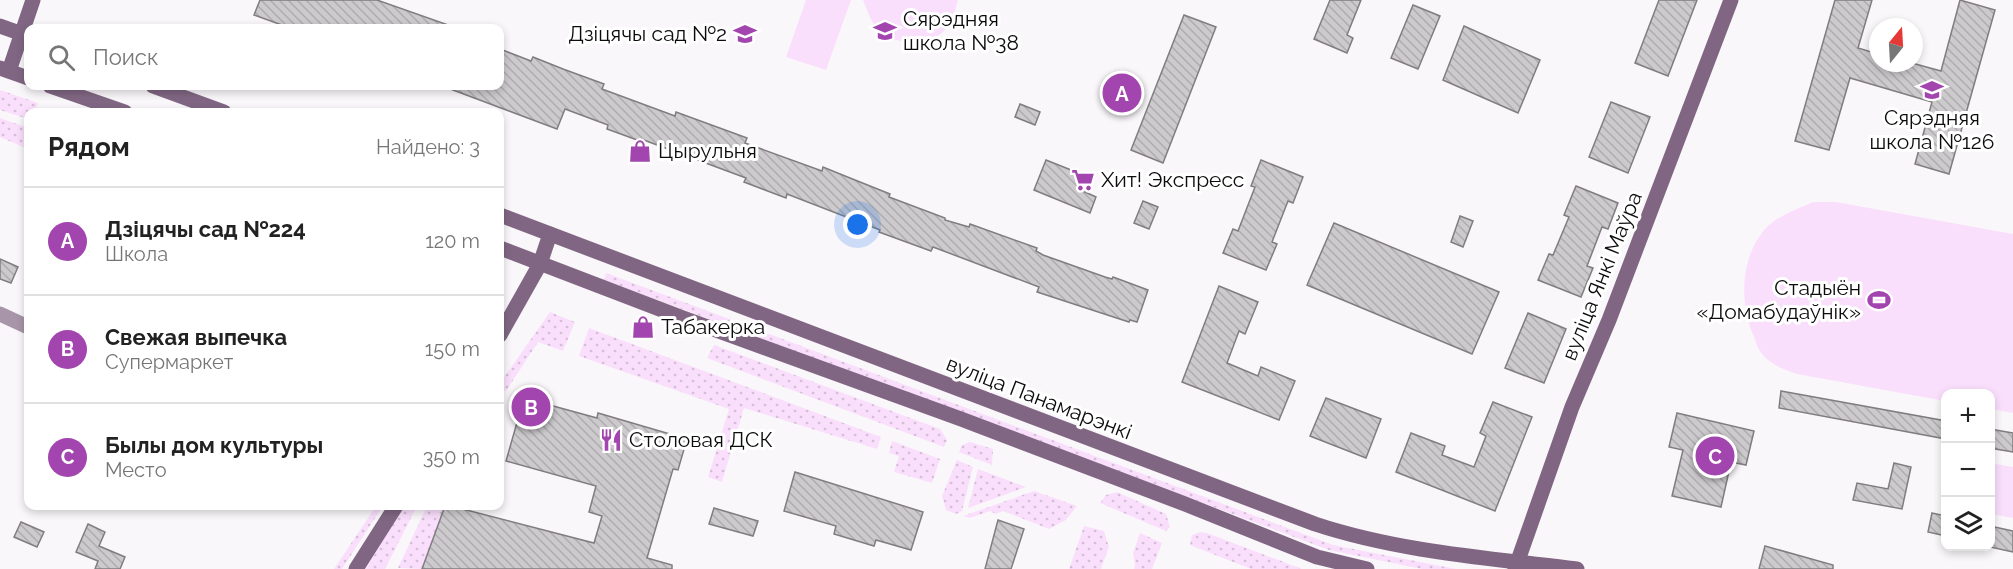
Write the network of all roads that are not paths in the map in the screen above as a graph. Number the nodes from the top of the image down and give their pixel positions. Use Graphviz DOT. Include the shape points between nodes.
graph roads {
  1 [pos="33,0"];
  2 [pos="1731,0"];
  3 [pos="28,24"];
  4 [pos="0,26"];
  5 [pos="24,35"];
  6 [pos="24,37"];
  7 [pos="4,69"];
  8 [pos="24,76"];
  9 [pos="62,90"];
  10 [pos="164,90"];
  11 [pos="113,108"];
  12 [pos="213,108"];
  13 [pos="504,217"];
  14 [pos="550,234"];
  15 [pos="504,250"];
  16 [pos="540,264"];
  17 [pos="0,314"];
  18 [pos="24,325"];
  19 [pos="504,328"];
  20 [pos="393,510"];
  21 [pos="1317,556"];
  22 [pos="1516,566"];
  23 [pos="356,569"];
  24 [pos="1346,569"];
  25 [pos="1367,569"];
  26 [pos="1577,569"];
  1 -- 3 [label="main road"];
  2 -- 22 [label="main road, вуліца Янкі Маўра" via="1572,407"];
  4 -- 5 [label="main road"];
  6 -- 7 [label="main road"];
  7 -- 8 [label="main road"];
  9 -- 11 [label="main road"];
  10 -- 12 [label="main road"];
  13 -- 14 [label="main road, вуліца Панамарэнкі"];
  14 -- 16 [label="main road"];
  14 -- 22 [label="main road, вуліца Панамарэнкі" via="1315,524 1366,538"];
  15 -- 16 [label="main road"];
  16 -- 19 [label="main road"];
  16 -- 21 [label="main road" via="972,423"];
  17 -- 18 [label="street"];
  20 -- 23 [label="main road"];
  21 -- 24 [label="main road"];
  21 -- 25 [label="main road"];
  22 -- 26 [label="main road, вуліца Панамарэнкі"];
}
